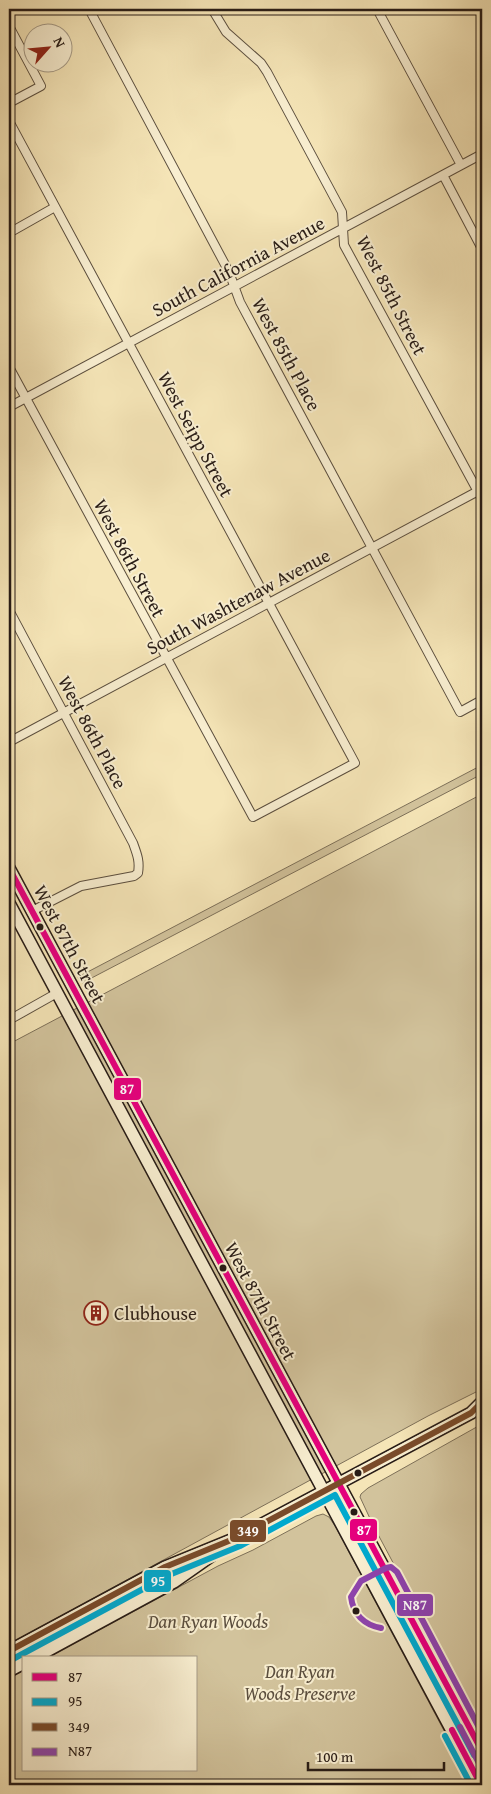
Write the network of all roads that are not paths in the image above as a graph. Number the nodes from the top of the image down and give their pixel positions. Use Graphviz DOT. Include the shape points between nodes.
graph roads {
  1 [pos="89,9"];
  2 [pos="212,9"];
  3 [pos="377,9"];
  4 [pos="9,26"];
  5 [pos="9,103"];
  6 [pos="9,121"];
  7 [pos="482,154"];
  8 [pos="461,165"];
  9 [pos="443,175"];
  10 [pos="55,208"];
  11 [pos="344,228"];
  12 [pos="9,233"];
  13 [pos="482,249"];
  14 [pos="235,287"];
  15 [pos="128,344"];
  16 [pos="9,367"];
  17 [pos="26,398"];
  18 [pos="9,407"];
  19 [pos="480,490"];
  20 [pos="482,499"];
  21 [pos="372,548"];
  22 [pos="268,603"];
  23 [pos="9,610"];
  24 [pos="166,658"];
  25 [pos="482,700"];
  26 [pos="64,712"];
  27 [pos="9,742"];
  28 [pos="253,817"];
  29 [pos="9,868"];
  30 [pos="9,903"];
  31 [pos="32,911"];
  32 [pos="57,993"];
  33 [pos="9,1020"];
  34 [pos="482,1402"];
  35 [pos="482,1410"];
  36 [pos="470,1413"];
  37 [pos="339,1483"];
  38 [pos="324,1491"];
  39 [pos="236,1538"];
  40 [pos="9,1650"];
  41 [pos="38,1656"];
  42 [pos="22,1664"];
  43 [pos="9,1671"];
  44 [pos="482,1751"];
  45 [pos="482,1785"];
  1 -- 14 [label="street, West 85th Place"];
  2 -- 11 [label="street, West 85th Street" via="226,32 267,72 342,212"];
  3 -- 8 [label="street"];
  4 -- 5 [label="street" via="41,86"];
  6 -- 10 [label="street, West Seipp Street"];
  7 -- 8 [label="street, South California Avenue"];
  8 -- 9 [label="street, South California Avenue"];
  9 -- 11 [label="street, South California Avenue"];
  9 -- 13 [label="street"];
  10 -- 12 [label="street"];
  10 -- 15 [label="street, West Seipp Street"];
  11 -- 14 [label="street, South California Avenue"];
  11 -- 19 [label="street, West 85th Street" via="344,245"];
  14 -- 15 [label="street, South California Avenue"];
  14 -- 21 [label="street, West 85th Place" via="240,302"];
  15 -- 17 [label="street, South California Avenue"];
  15 -- 22 [label="street, West Seipp Street"];
  16 -- 17 [label="street, West 86th Street"];
  17 -- 18 [label="street, South California Avenue"];
  17 -- 24 [label="street, West 86th Street"];
  19 -- 20 [label="street, West 85th Street"];
  19 -- 21 [label="street, South Washtenaw Avenue"];
  21 -- 22 [label="street, South Washtenaw Avenue"];
  21 -- 25 [label="street, West 85th Place" via="460,712"];
  22 -- 24 [label="street, South Washtenaw Avenue"];
  22 -- 28 [label="street, West Seipp Street" via="355,763"];
  23 -- 26 [label="street, West 86th Place"];
  24 -- 26 [label="street, South Washtenaw Avenue"];
  24 -- 28 [label="street, West 86th Street"];
  26 -- 27 [label="street, South Washtenaw Avenue"];
  26 -- 31 [label="street, West 86th Place" via="133,843 138,855 138,872 130,878 81,886"];
  29 -- 31 [label="main road, West 87th Street"];
  30 -- 32 [label="main road, West 87th Street"];
  31 -- 37 [label="main road, West 87th Street"];
  32 -- 33 [label="street"];
  32 -- 38 [label="main road, West 87th Street"];
  34 -- 36 [label="main road"];
  35 -- 36 [label="main road"];
  36 -- 37 [label="main road"];
  37 -- 38 [label="main road"];
  37 -- 44 [label="main road, West 87th Street"];
  38 -- 39 [label="main road"];
  38 -- 45 [label="main road, West 87th Street"];
  39 -- 40 [label="main road" via="165,1567"];
  39 -- 41 [label="main road" via="174,1582"];
  42 -- 43 [label="main road"];
}
